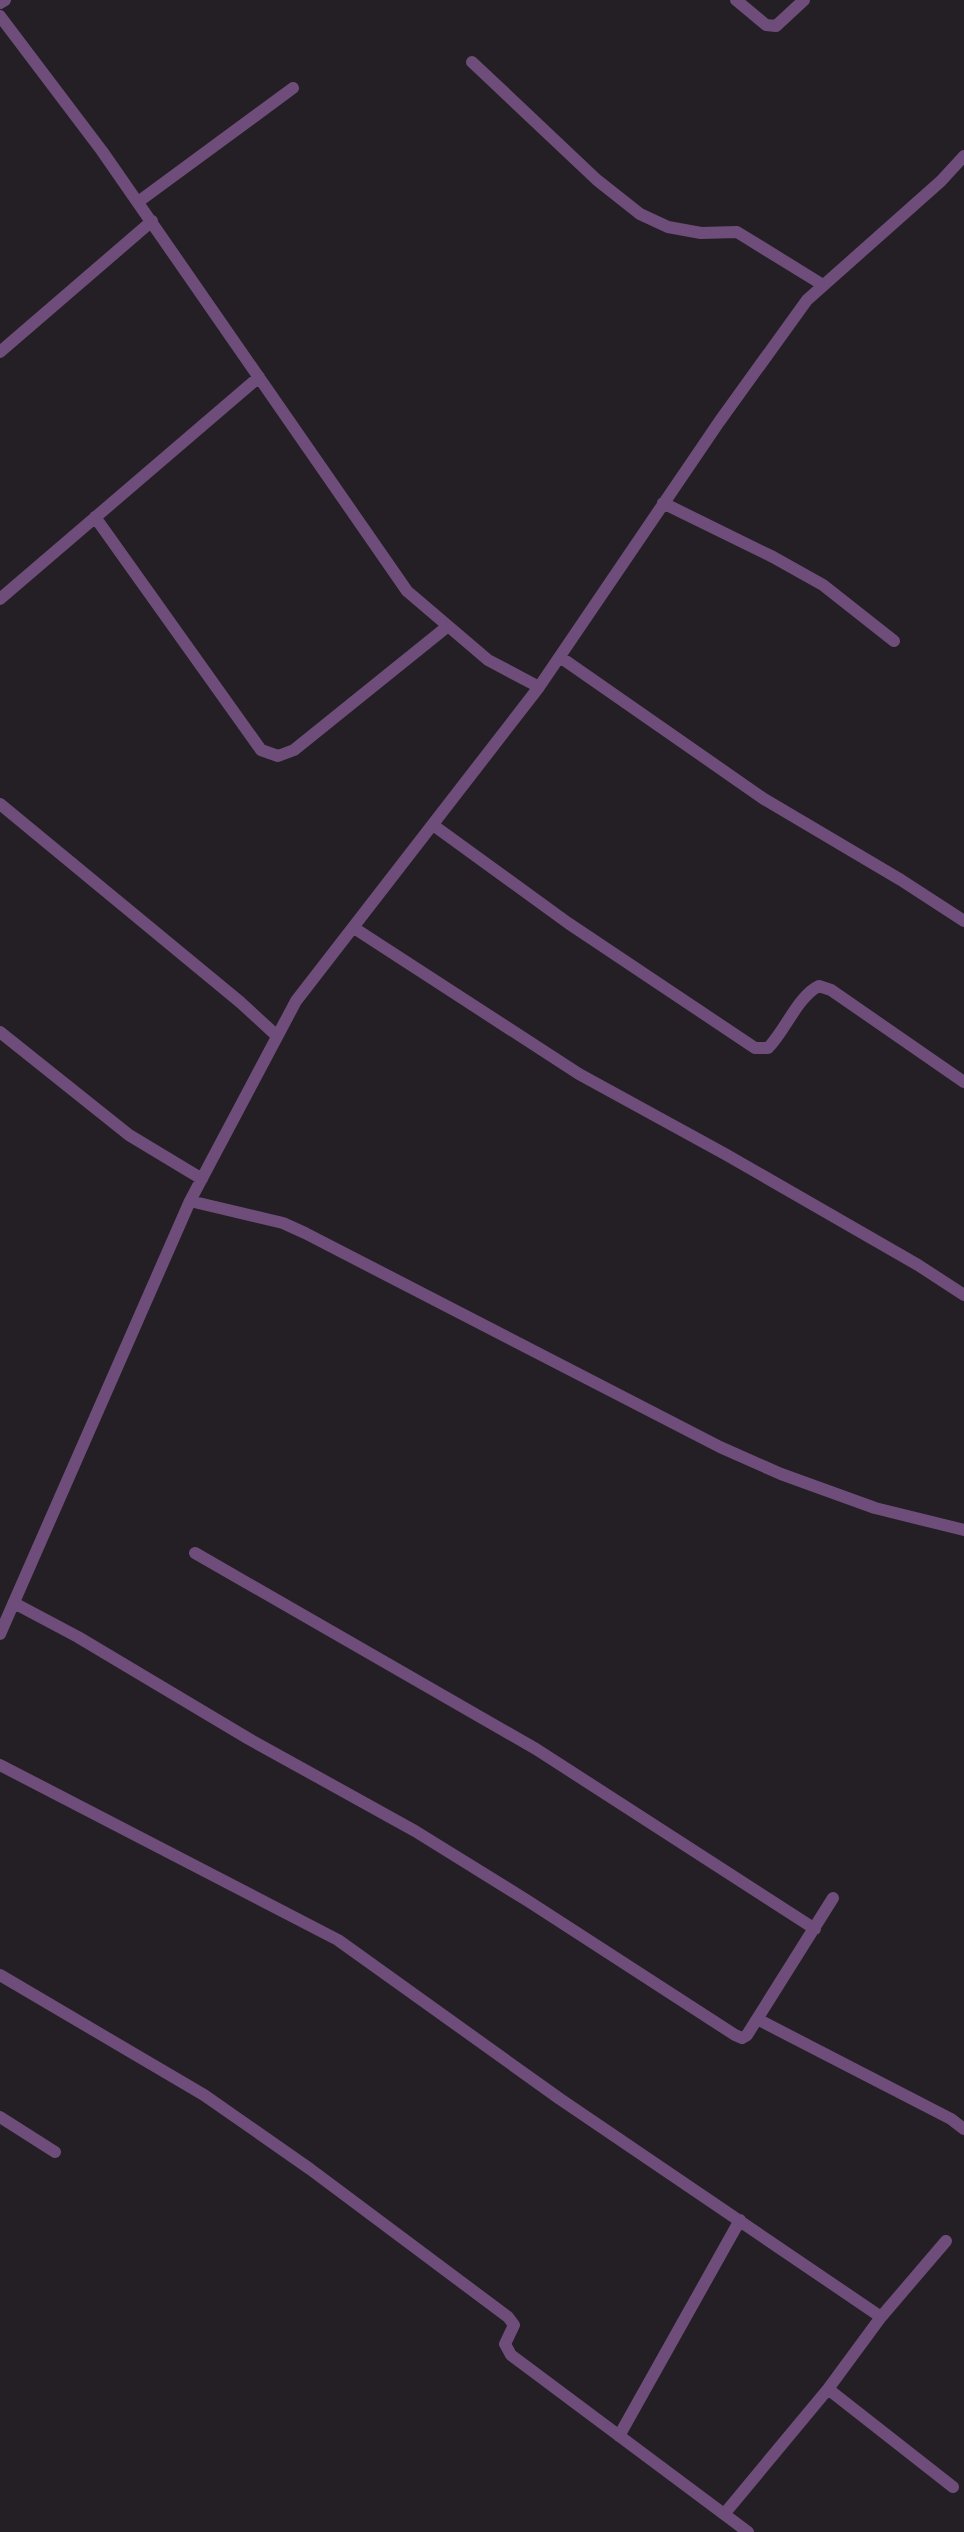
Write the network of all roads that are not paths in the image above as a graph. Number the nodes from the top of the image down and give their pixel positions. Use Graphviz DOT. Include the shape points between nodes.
graph roads {
  1 [pos="5,0"];
  2 [pos="736,0"];
  3 [pos="804,0"];
  4 [pos="0,4"];
  5 [pos="0,16"];
  6 [pos="472,62"];
  7 [pos="293,88"];
  8 [pos="962,162"];
  9 [pos="138,202"];
  10 [pos="152,221"];
  11 [pos="823,286"];
  12 [pos="0,352"];
  13 [pos="259,377"];
  14 [pos="664,503"];
  15 [pos="95,517"];
  16 [pos="0,599"];
  17 [pos="448,626"];
  18 [pos="894,642"];
  19 [pos="560,657"];
  20 [pos="539,686"];
  21 [pos="0,804"];
  22 [pos="433,826"];
  23 [pos="964,922"];
  24 [pos="354,928"];
  25 [pos="0,1032"];
  26 [pos="277,1036"];
  27 [pos="964,1082"];
  28 [pos="202,1179"];
  29 [pos="190,1201"];
  30 [pos="964,1295"];
  31 [pos="964,1530"];
  32 [pos="195,1553"];
  33 [pos="14,1602"];
  34 [pos="0,1634"];
  35 [pos="0,1764"];
  36 [pos="833,1898"];
  37 [pos="815,1929"];
  38 [pos="0,1975"];
  39 [pos="757,2019"];
  40 [pos="0,2117"];
  41 [pos="964,2129"];
  42 [pos="56,2152"];
  43 [pos="740,2220"];
  44 [pos="946,2241"];
  45 [pos="882,2317"];
  46 [pos="828,2389"];
  47 [pos="618,2436"];
  48 [pos="953,2487"];
  49 [pos="725,2513"];
  50 [pos="748,2532"];
  1 -- 4 [label="street"];
  2 -- 3 [label="street" via="766,26 776,26"];
  5 -- 9 [label="street"];
  6 -- 11 [label="street" via="597,180 640,214 668,227 701,233 737,232"];
  7 -- 9 [label="street"];
  8 -- 11 [label="street"];
  9 -- 10 [label="street"];
  10 -- 12 [label="street"];
  10 -- 13 [label="street"];
  11 -- 14 [label="street" via="807,300"];
  13 -- 15 [label="street"];
  13 -- 17 [label="street" via="406,590"];
  14 -- 18 [label="street" via="823,585"];
  14 -- 19 [label="street"];
  15 -- 16 [label="street"];
  15 -- 17 [label="street" via="261,750 278,756 294,750"];
  17 -- 20 [label="street" via="488,660"];
  19 -- 20 [label="street"];
  19 -- 23 [label="street" via="764,798"];
  20 -- 22 [label="street"];
  21 -- 26 [label="street"];
  22 -- 24 [label="street"];
  22 -- 27 [label="street" via="755,1048 768,1048 809,991 819,986 831,990"];
  24 -- 26 [label="street" via="296,1001"];
  24 -- 30 [label="street" via="579,1074 918,1265"];
  25 -- 28 [label="street" via="129,1135"];
  26 -- 28 [label="street"];
  28 -- 29 [label="street"];
  29 -- 31 [label="street" via="283,1223 720,1447 780,1474 874,1508"];
  29 -- 33 [label="street"];
  32 -- 37 [label="street" via="536,1748"];
  33 -- 34 [label="street"];
  33 -- 39 [label="street" via="415,1831 735,2035 742,2038 747,2035"];
  35 -- 43 [label="street" via="338,1940 560,2098"];
  36 -- 37 [label="street"];
  37 -- 39 [label="street"];
  38 -- 47 [label="street" via="204,2095 326,2181 508,2317 514,2325 505,2344 510,2355"];
  39 -- 41 [label="street" via="951,2119"];
  40 -- 42 [label="street"];
  43 -- 45 [label="street"];
  43 -- 47 [label="street"];
  44 -- 45 [label="street"];
  45 -- 46 [label="street"];
  46 -- 48 [label="street"];
  46 -- 49 [label="street"];
  47 -- 49 [label="street"];
  49 -- 50 [label="street"];
}
